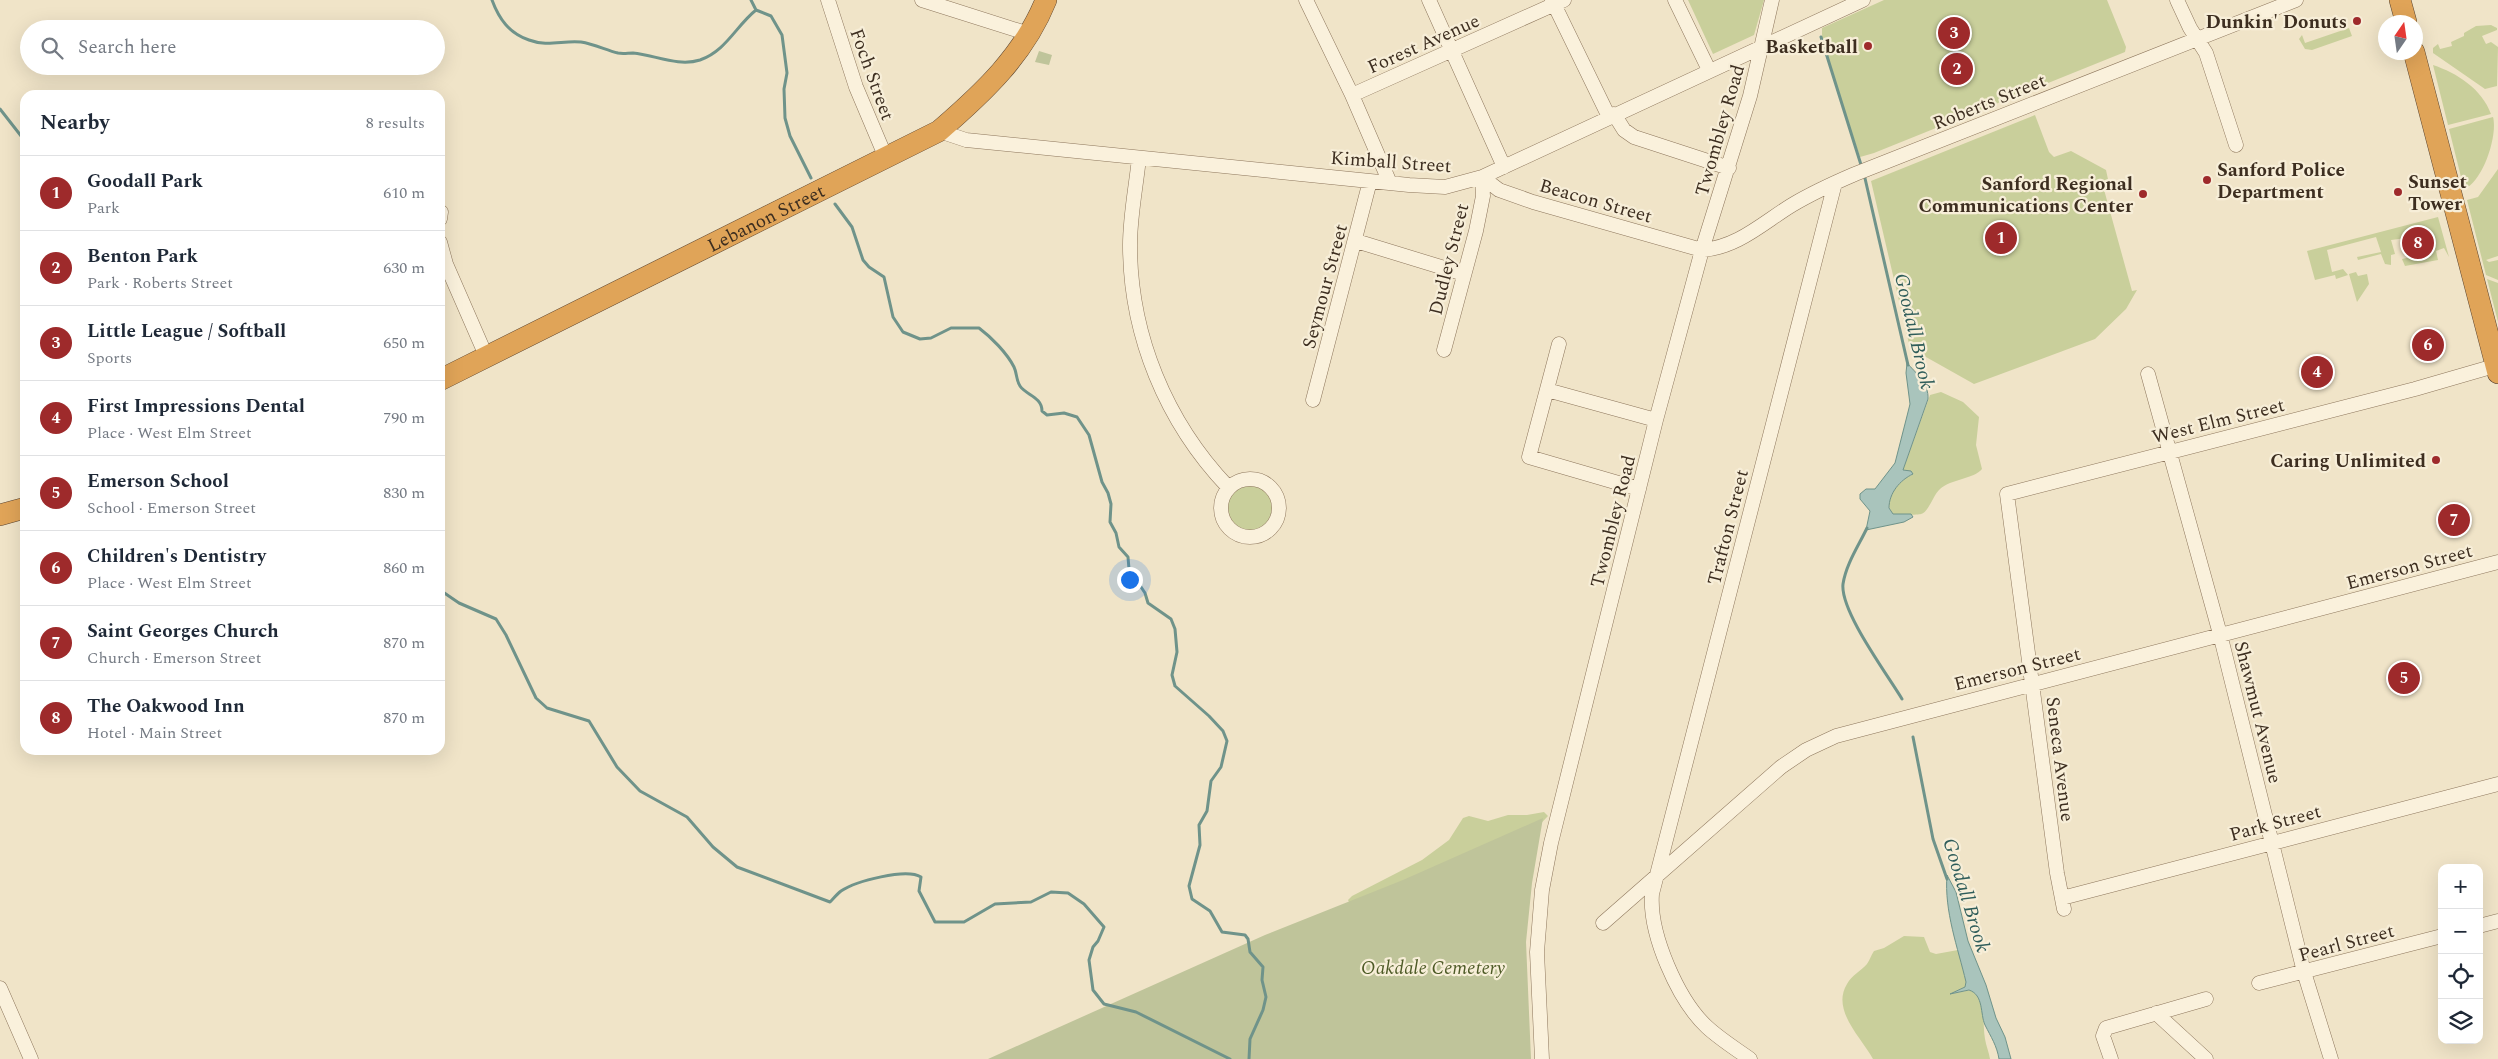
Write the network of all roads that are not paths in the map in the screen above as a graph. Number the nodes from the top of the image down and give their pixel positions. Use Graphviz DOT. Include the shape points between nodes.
graph roads {
  1 [pos="828,0"];
  2 [pos="922,0"];
  3 [pos="1046,0"];
  4 [pos="1306,0"];
  5 [pos="1429,0"];
  6 [pos="1675,0"];
  7 [pos="1772,0"];
  8 [pos="1863,0"];
  9 [pos="2176,0"];
  10 [pos="2296,0"];
  11 [pos="2400,0"];
  12 [pos="1557,2"];
  13 [pos="2404,15"];
  14 [pos="1030,34"];
  15 [pos="2196,39"];
  16 [pos="1760,48"];
  17 [pos="1453,51"];
  18 [pos="2416,60"];
  19 [pos="1709,70"];
  20 [pos="1352,95"];
  21 [pos="1612,115"];
  22 [pos="939,130"];
  23 [pos="2236,145"];
  24 [pos="886,158"];
  25 [pos="1139,158"];
  26 [pos="1504,167"];
  27 [pos="1729,168"];
  28 [pos="1482,177"];
  29 [pos="1370,181"];
  30 [pos="1390,183"];
  31 [pos="1835,183"];
  32 [pos="1356,240"];
  33 [pos="1702,250"];
  34 [pos="445,260"];
  35 [pos="1464,274"];
  36 [pos="1559,344"];
  37 [pos="1444,350"];
  38 [pos="487,358"];
  39 [pos="2497,368"];
  40 [pos="2148,374"];
  41 [pos="445,378"];
  42 [pos="1547,390"];
  43 [pos="1313,400"];
  44 [pos="1656,420"];
  45 [pos="2170,451"];
  46 [pos="1228,487"];
  47 [pos="1639,489"];
  48 [pos="2007,494"];
  49 [pos="20,509"];
  50 [pos="0,515"];
  51 [pos="2498,562"];
  52 [pos="2220,634"];
  53 [pos="2032,683"];
  54 [pos="2498,784"];
  55 [pos="2272,841"];
  56 [pos="1654,880"];
  57 [pos="2063,903"];
  58 [pos="2498,921"];
  59 [pos="1603,924"];
  60 [pos="2483,925"];
  61 [pos="2438,937"];
  62 [pos="2304,972"];
  63 [pos="2259,983"];
  64 [pos="0,988"];
  65 [pos="2206,999"];
  66 [pos="2156,1013"];
  67 [pos="31,1059"];
  68 [pos="1542,1059"];
  69 [pos="1750,1059"];
  70 [pos="2111,1059"];
  71 [pos="2206,1059"];
  72 [pos="2331,1059"];
  1 -- 24 [label="street, Foch Street" via="860,98"];
  2 -- 14 [label="street"];
  3 -- 14 [label="highway, Lebanon Street"];
  4 -- 20 [label="street"];
  5 -- 17 [label="street"];
  6 -- 19 [label="street"];
  7 -- 16 [label="street, Twombley Road"];
  8 -- 16 [label="street, Kimball Street"];
  9 -- 15 [label="street"];
  10 -- 15 [label="street, Roberts Street"];
  11 -- 13 [label="highway"];
  12 -- 17 [label="street, Forest Avenue"];
  12 -- 21 [label="street"];
  14 -- 22 [label="highway, Lebanon Street" via="995,81"];
  15 -- 23 [label="street" via="2209,61"];
  15 -- 31 [label="street, Roberts Street"];
  16 -- 19 [label="street, Kimball Street"];
  16 -- 27 [label="street, Twombley Road"];
  17 -- 20 [label="street, Forest Avenue"];
  17 -- 26 [label="street"];
  18 -- 39 [label="highway"];
  19 -- 21 [label="street, Kimball Street"];
  20 -- 30 [label="street"];
  21 -- 26 [label="street, Kimball Street"];
  21 -- 27 [label="street" via="1634,137"];
  22 -- 24 [label="highway, Lebanon Street"];
  22 -- 25 [label="street, Kimball Street" via="966,140"];
  24 -- 38 [label="highway, Lebanon Street"];
  25 -- 29 [label="street, Kimball Street"];
  25 -- 46 [label="street" via="1130,245 1140,329 1153,369 1180,425"];
  26 -- 28 [label="street, Kimball Street"];
  27 -- 33 [label="street, Twombley Road"];
  28 -- 30 [label="street, Kimball Street" via="1445,187"];
  28 -- 33 [label="street, Beacon Street" via="1498,190 1533,202"];
  28 -- 35 [label="street, Dudley Street" via="1483,196"];
  29 -- 30 [label="street, Kimball Street"];
  29 -- 32 [label="street, Seymour Street"];
  31 -- 33 [label="street, Roberts Street" via="1792,205 1732,243 1718,249"];
  31 -- 56 [label="street, Trafton Street"];
  32 -- 35 [label="street"];
  32 -- 43 [label="street, Seymour Street"];
  33 -- 44 [label="street, Twombley Road"];
  34 -- 38 [label="street"];
  35 -- 37 [label="street, Dudley Street"];
  36 -- 42 [label="street"];
  38 -- 41 [label="highway, Lebanon Street"];
  39 -- 45 [label="street, West Elm Street"];
  40 -- 45 [label="street, Shawmut Avenue"];
  42 -- 44 [label="street"];
  42 -- 47 [label="street" via="1528,457"];
  44 -- 47 [label="street, Twombley Road"];
  45 -- 48 [label="street, West Elm Street"];
  45 -- 52 [label="street, Shawmut Avenue"];
  46 -- 46 [label="street" via="1221,508 1222,519 1228,529 1249,538 1266,533 1278,514 1276,496 1270,487 1260,480 1248,479"];
  47 -- 68 [label="street, Twombley Road" via="1546,867 1537,952"];
  48 -- 53 [label="street, Seneca Avenue"];
  49 -- 50 [label="highway"];
  51 -- 52 [label="street, Emerson Street"];
  52 -- 53 [label="street, Emerson Street"];
  52 -- 55 [label="street, Shawmut Avenue"];
  53 -- 56 [label="street, Emerson Street" via="1848,732 1816,744 1781,767"];
  53 -- 57 [label="street, Seneca Avenue"];
  54 -- 55 [label="street, Park Street"];
  55 -- 57 [label="street, Park Street"];
  55 -- 62 [label="street, Shawmut Avenue"];
  56 -- 59 [label="street, Emerson Street"];
  56 -- 69 [label="street, Trafton Street" via="1651,906 1654,926 1681,990 1706,1026"];
  58 -- 60 [label="street"];
  61 -- 62 [label="street, Pearl Street"];
  62 -- 63 [label="street, Pearl Street"];
  62 -- 72 [label="street, Shawmut Avenue"];
  64 -- 67 [label="street"];
  65 -- 66 [label="street"];
  66 -- 70 [label="street" via="2110,1026 2104,1032 2104,1042"];
  66 -- 71 [label="street"];
}
